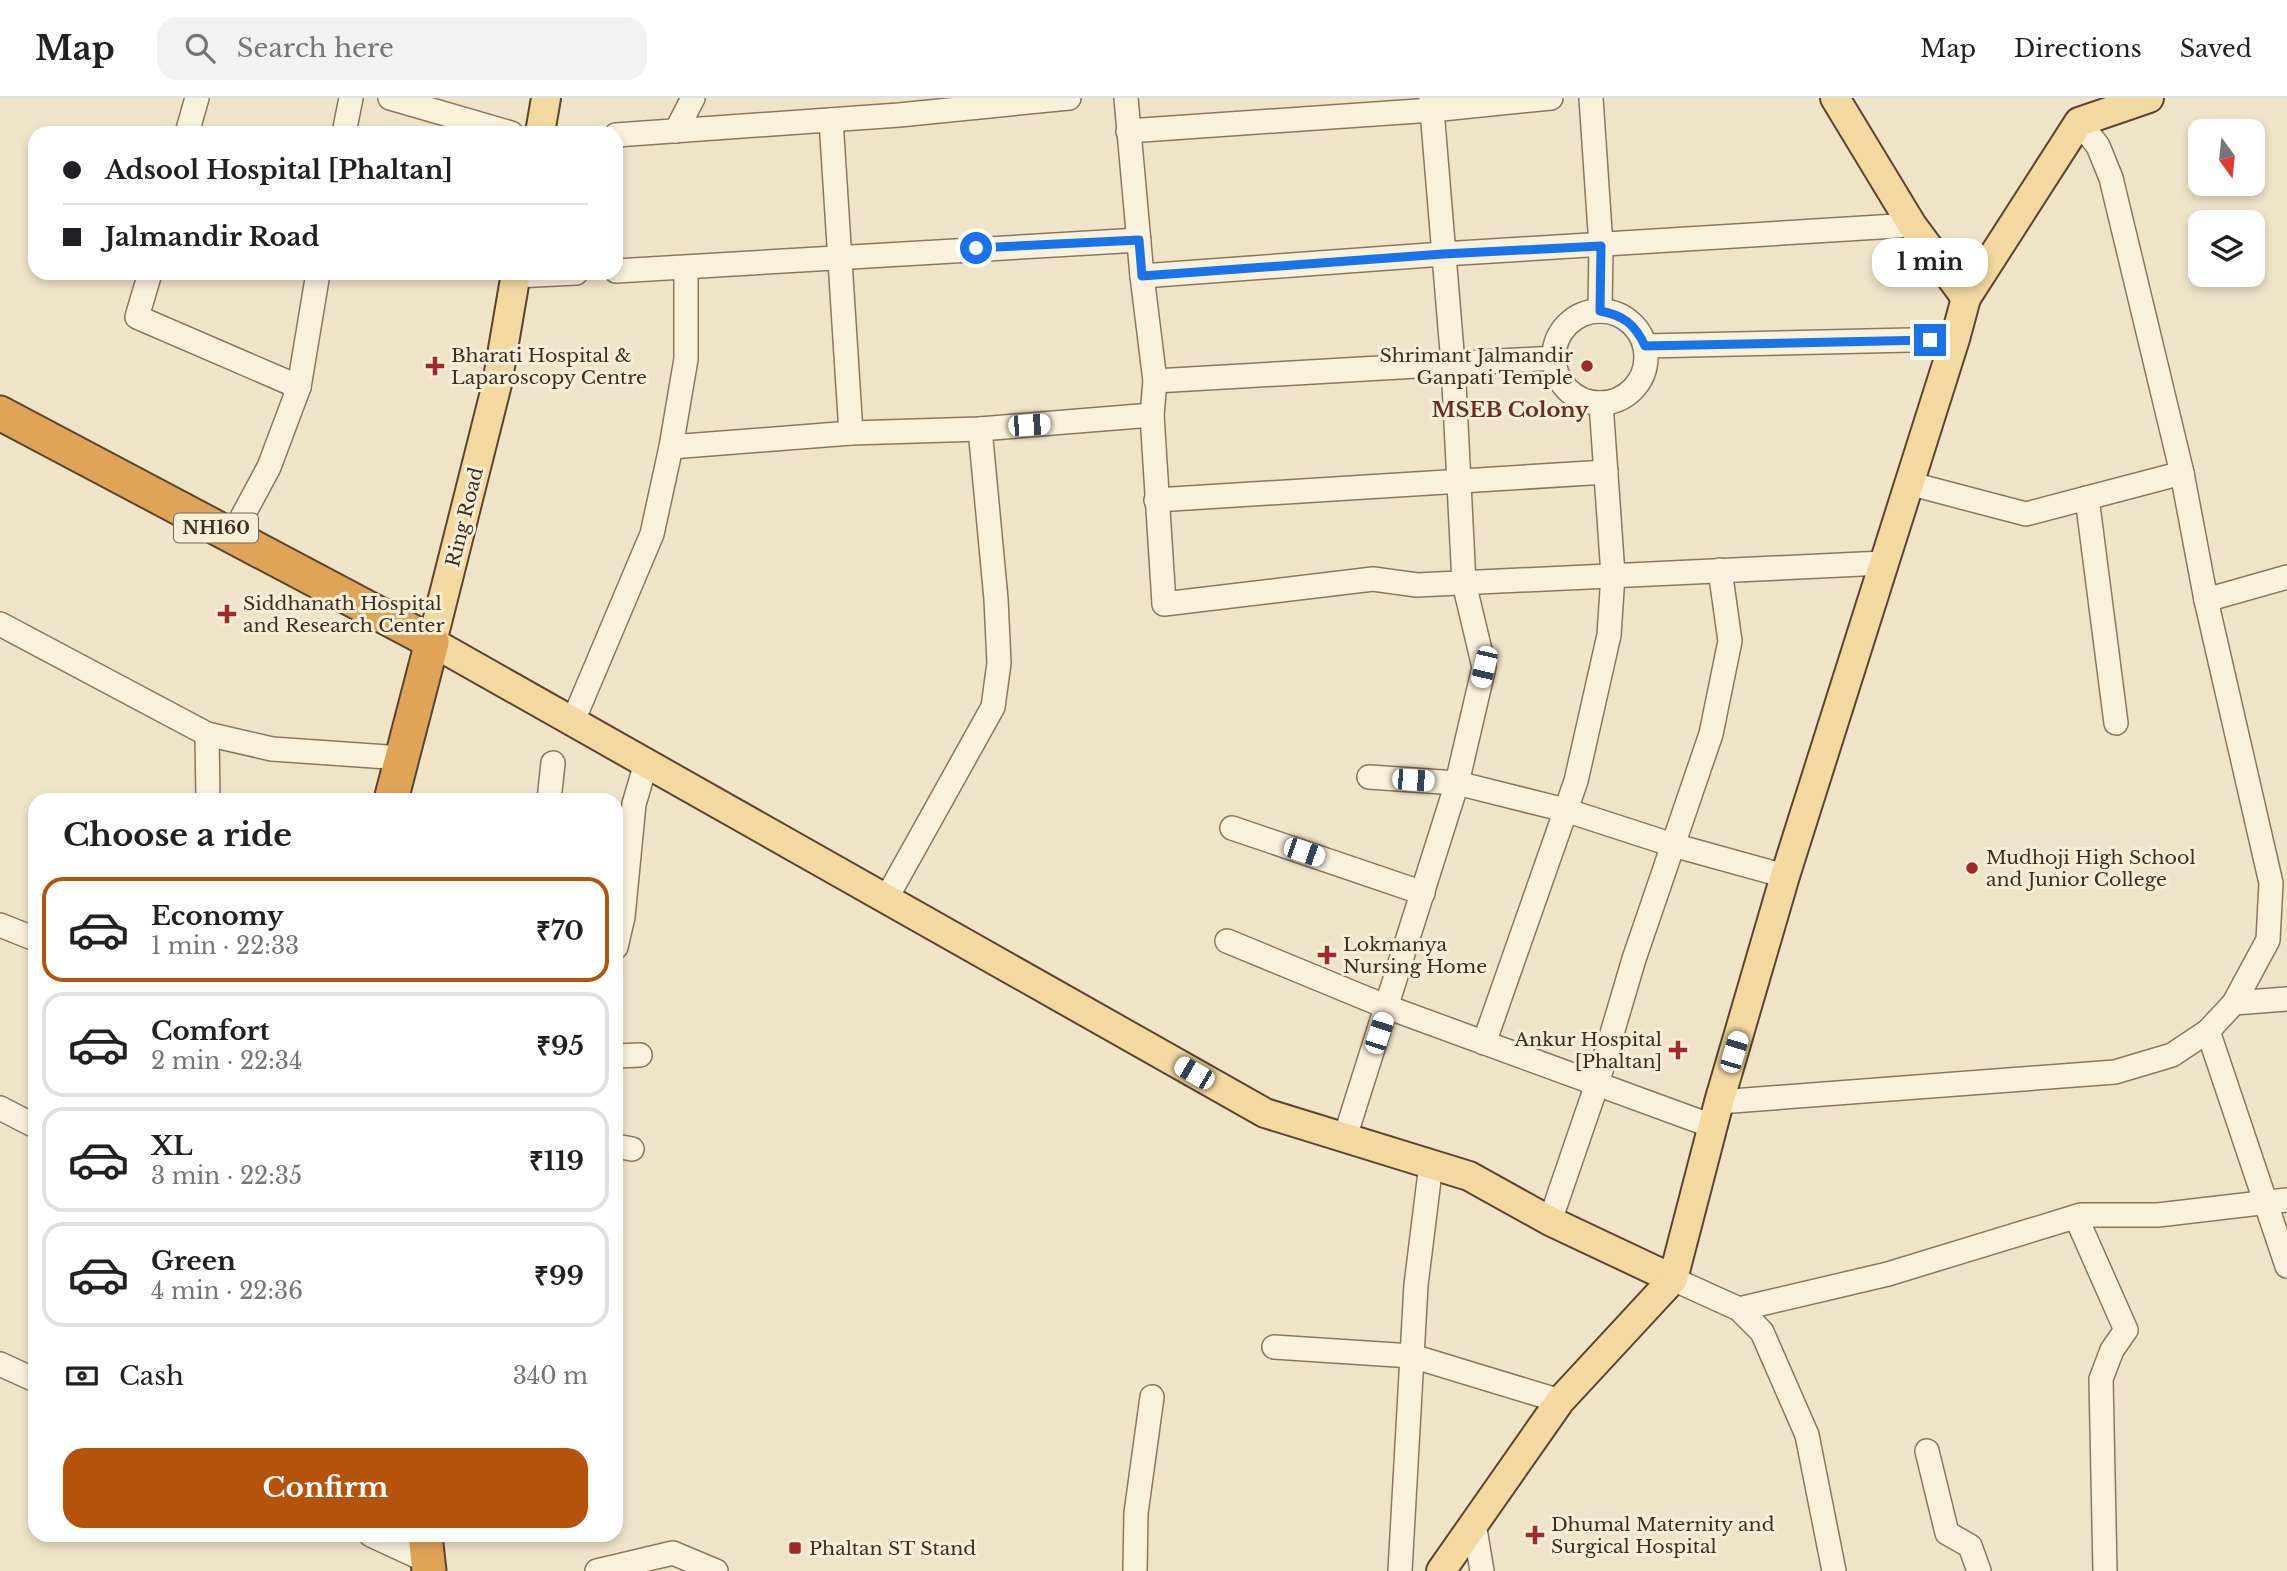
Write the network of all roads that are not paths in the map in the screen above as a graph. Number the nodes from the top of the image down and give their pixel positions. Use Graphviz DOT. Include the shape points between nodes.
graph roads {
  1 [pos="197,98"];
  2 [pos="351,98"];
  3 [pos="390,98"];
  4 [pos="546,98"];
  5 [pos="693,98"];
  6 [pos="1069,98"];
  7 [pos="1126,98"];
  8 [pos="1551,98"];
  9 [pos="1591,98"];
  10 [pos="1835,98"];
  11 [pos="2149,98"];
  12 [pos="1432,104"];
  13 [pos="831,120"];
  14 [pos="2079,122"];
  15 [pos="189,126"];
  16 [pos="345,126"];
  17 [pos="487,126"];
  18 [pos="541,126"];
  19 [pos="676,131"];
  20 [pos="1128,131"];
  21 [pos="623,135"];
  22 [pos="1912,225"];
  23 [pos="1139,240"];
  24 [pos="1601,246"];
  25 [pos="1443,254"];
  26 [pos="841,256"];
  27 [pos="686,268"];
  28 [pos="623,271"];
  29 [pos="1142,276"];
  30 [pos="148,280"];
  31 [pos="317,280"];
  32 [pos="515,280"];
  33 [pos="1966,298"];
  34 [pos="1600,311"];
  35 [pos="1955,339"];
  36 [pos="1645,346"];
  37 [pos="1554,358"];
  38 [pos="1453,364"];
  39 [pos="1155,381"];
  40 [pos="299,387"];
  41 [pos="1601,403"];
  42 [pos="0,415"];
  43 [pos="1152,415"];
  44 [pos="980,429"];
  45 [pos="851,433"];
  46 [pos="671,447"];
  47 [pos="1606,472"];
  48 [pos="2182,473"];
  49 [pos="1460,482"];
  50 [pos="1908,483"];
  51 [pos="2087,498"];
  52 [pos="1156,500"];
  53 [pos="232,536"];
  54 [pos="1883,563"];
  55 [pos="1720,570"];
  56 [pos="1613,575"];
  57 [pos="2287,577"];
  58 [pos="1464,583"];
  59 [pos="2206,600"];
  60 [pos="0,624"];
  61 [pos="432,642"];
  62 [pos="573,721"];
  63 [pos="2116,723"];
  64 [pos="207,734"];
  65 [pos="402,758"];
  66 [pos="553,763"];
  67 [pos="646,763"];
  68 [pos="1369,777"];
  69 [pos="1457,783"];
  70 [pos="208,793"];
  71 [pos="393,793"];
  72 [pos="550,793"];
  73 [pos="1565,810"];
  74 [pos="1232,828"];
  75 [pos="1673,845"];
  76 [pos="1786,876"];
  77 [pos="2279,879"];
  78 [pos="623,887"];
  79 [pos="1423,893"];
  80 [pos="886,899"];
  81 [pos="0,925"];
  82 [pos="28,936"];
  83 [pos="1227,941"];
  84 [pos="2287,999"];
  85 [pos="2234,1003"];
  86 [pos="1387,1007"];
  87 [pos="2208,1031"];
  88 [pos="1484,1043"];
  89 [pos="640,1055"];
  90 [pos="623,1056"];
  91 [pos="1597,1084"];
  92 [pos="0,1108"];
  93 [pos="1716,1114"];
  94 [pos="28,1122"];
  95 [pos="1345,1138"];
  96 [pos="1431,1164"];
  97 [pos="2276,1201"];
  98 [pos="2076,1217"];
  99 [pos="1550,1221"];
  100 [pos="2287,1266"];
  101 [pos="1674,1279"];
  102 [pos="1739,1309"];
  103 [pos="1274,1348"];
  104 [pos="1412,1356"];
  105 [pos="0,1364"];
  106 [pos="28,1377"];
  107 [pos="1152,1397"];
  108 [pos="1560,1401"];
  109 [pos="1927,1451"];
  110 [pos="1474,1523"];
  111 [pos="391,1542"];
  112 [pos="427,1555"];
  113 [pos="597,1571"];
  114 [pos="716,1571"];
  115 [pos="1135,1571"];
  116 [pos="1400,1571"];
  117 [pos="1441,1571"];
  118 [pos="1482,1571"];
  119 [pos="1834,1571"];
  120 [pos="1979,1571"];
  121 [pos="2105,1571"];
  1 -- 15 [label="street"];
  2 -- 16 [label="street"];
  3 -- 17 [label="street"];
  4 -- 18 [label="main road"];
  5 -- 19 [label="street"];
  6 -- 13 [label="street"];
  7 -- 20 [label="street"];
  8 -- 12 [label="street"];
  9 -- 24 [label="street"];
  10 -- 22 [label="main road"];
  11 -- 14 [label="main road"];
  12 -- 20 [label="street"];
  12 -- 25 [label="street"];
  13 -- 19 [label="street"];
  13 -- 26 [label="street"];
  14 -- 33 [label="main road"];
  14 -- 48 [label="street" via="2098,146 2111,178"];
  19 -- 21 [label="street"];
  20 -- 23 [label="street"];
  22 -- 24 [label="street"];
  22 -- 33 [label="main road"];
  23 -- 26 [label="street"];
  23 -- 29 [label="street"];
  24 -- 25 [label="street"];
  24 -- 34 [label="street"];
  25 -- 29 [label="street"];
  25 -- 38 [label="street"];
  26 -- 27 [label="street"];
  26 -- 45 [label="street"];
  27 -- 28 [label="street"];
  27 -- 46 [label="street" via="686,359"];
  29 -- 39 [label="street"];
  30 -- 40 [label="street" via="138,317"];
  31 -- 40 [label="street"];
  32 -- 61 [label="main road, Ring Road" via="497,384"];
  33 -- 35 [label="main road"];
  34 -- 36 [label="street" via="1629,320"];
  34 -- 37 [label="street" via="1572,320 1562,331"];
  35 -- 36 [label="street"];
  35 -- 50 [label="main road"];
  36 -- 41 [label="street" via="1644,373 1637,385 1614,401"];
  37 -- 38 [label="street"];
  37 -- 41 [label="street" via="1568,390"];
  38 -- 39 [label="street"];
  38 -- 49 [label="street"];
  39 -- 43 [label="street"];
  40 -- 53 [label="street" via="269,467"];
  41 -- 47 [label="street"];
  42 -- 53 [label="highway, NH160"];
  43 -- 44 [label="street"];
  43 -- 52 [label="street"];
  44 -- 45 [label="street"];
  44 -- 80 [label="street" via="999,663 993,707"];
  45 -- 46 [label="street"];
  46 -- 62 [label="street" via="652,534"];
  47 -- 49 [label="street"];
  47 -- 56 [label="street"];
  48 -- 51 [label="street"];
  48 -- 59 [label="street"];
  49 -- 52 [label="street"];
  49 -- 58 [label="street"];
  50 -- 51 [label="street" via="2026,514"];
  50 -- 54 [label="main road"];
  51 -- 63 [label="street"];
  52 -- 58 [label="street" via="1164,604 1373,579 1417,585"];
  53 -- 61 [label="highway, NH160"];
  54 -- 55 [label="street"];
  54 -- 76 [label="main road"];
  55 -- 56 [label="street"];
  55 -- 75 [label="street" via="1730,641 1711,734"];
  56 -- 58 [label="street"];
  56 -- 73 [label="street" via="1609,635 1576,781"];
  57 -- 59 [label="street"];
  58 -- 69 [label="street" via="1484,667"];
  59 -- 77 [label="street"];
  60 -- 64 [label="street"];
  61 -- 62 [label="main road"];
  61 -- 65 [label="highway, Ring Road"];
  62 -- 67 [label="main road"];
  64 -- 65 [label="street" via="272,748"];
  64 -- 70 [label="street"];
  65 -- 71 [label="highway, Ring Road"];
  66 -- 72 [label="street"];
  67 -- 78 [label="street" via="634,804"];
  67 -- 80 [label="main road"];
  68 -- 69 [label="street"];
  69 -- 73 [label="street"];
  69 -- 79 [label="street"];
  73 -- 75 [label="street"];
  73 -- 88 [label="street"];
  74 -- 79 [label="street"];
  75 -- 76 [label="street"];
  75 -- 91 [label="street"];
  76 -- 93 [label="main road"];
  77 -- 85 [label="street" via="2268,940"];
  79 -- 86 [label="street"];
  80 -- 95 [label="main road" via="1265,1113"];
  81 -- 82 [label="street"];
  83 -- 86 [label="street"];
  84 -- 85 [label="street"];
  85 -- 87 [label="street"];
  86 -- 88 [label="street"];
  86 -- 95 [label="street"];
  87 -- 93 [label="street" via="2172,1055 2115,1072"];
  87 -- 97 [label="street"];
  88 -- 91 [label="street"];
  89 -- 90 [label="street"];
  91 -- 93 [label="street"];
  91 -- 99 [label="street"];
  92 -- 94 [label="street"];
  93 -- 101 [label="main road"];
  95 -- 96 [label="main road"];
  96 -- 99 [label="main road" via="1469,1176"];
  96 -- 104 [label="street"];
  97 -- 98 [label="street" via="2158,1215"];
  97 -- 100 [label="street"];
  98 -- 102 [label="street" via="1888,1274"];
  98 -- 121 [label="street" via="2126,1330 2101,1379"];
  99 -- 101 [label="main road"];
  101 -- 102 [label="street"];
  101 -- 108 [label="main road"];
  102 -- 119 [label="street" via="1762,1332 1807,1435"];
  103 -- 104 [label="street"];
  104 -- 108 [label="street"];
  104 -- 116 [label="street"];
  105 -- 106 [label="street"];
  107 -- 115 [label="street" via="1136,1513"];
  108 -- 110 [label="main road"];
  109 -- 120 [label="street" via="1947,1533 1970,1546"];
  110 -- 117 [label="main road"];
  110 -- 118 [label="street"];
  111 -- 112 [label="street"];
  113 -- 114 [label="street" via="673,1553"];
}
